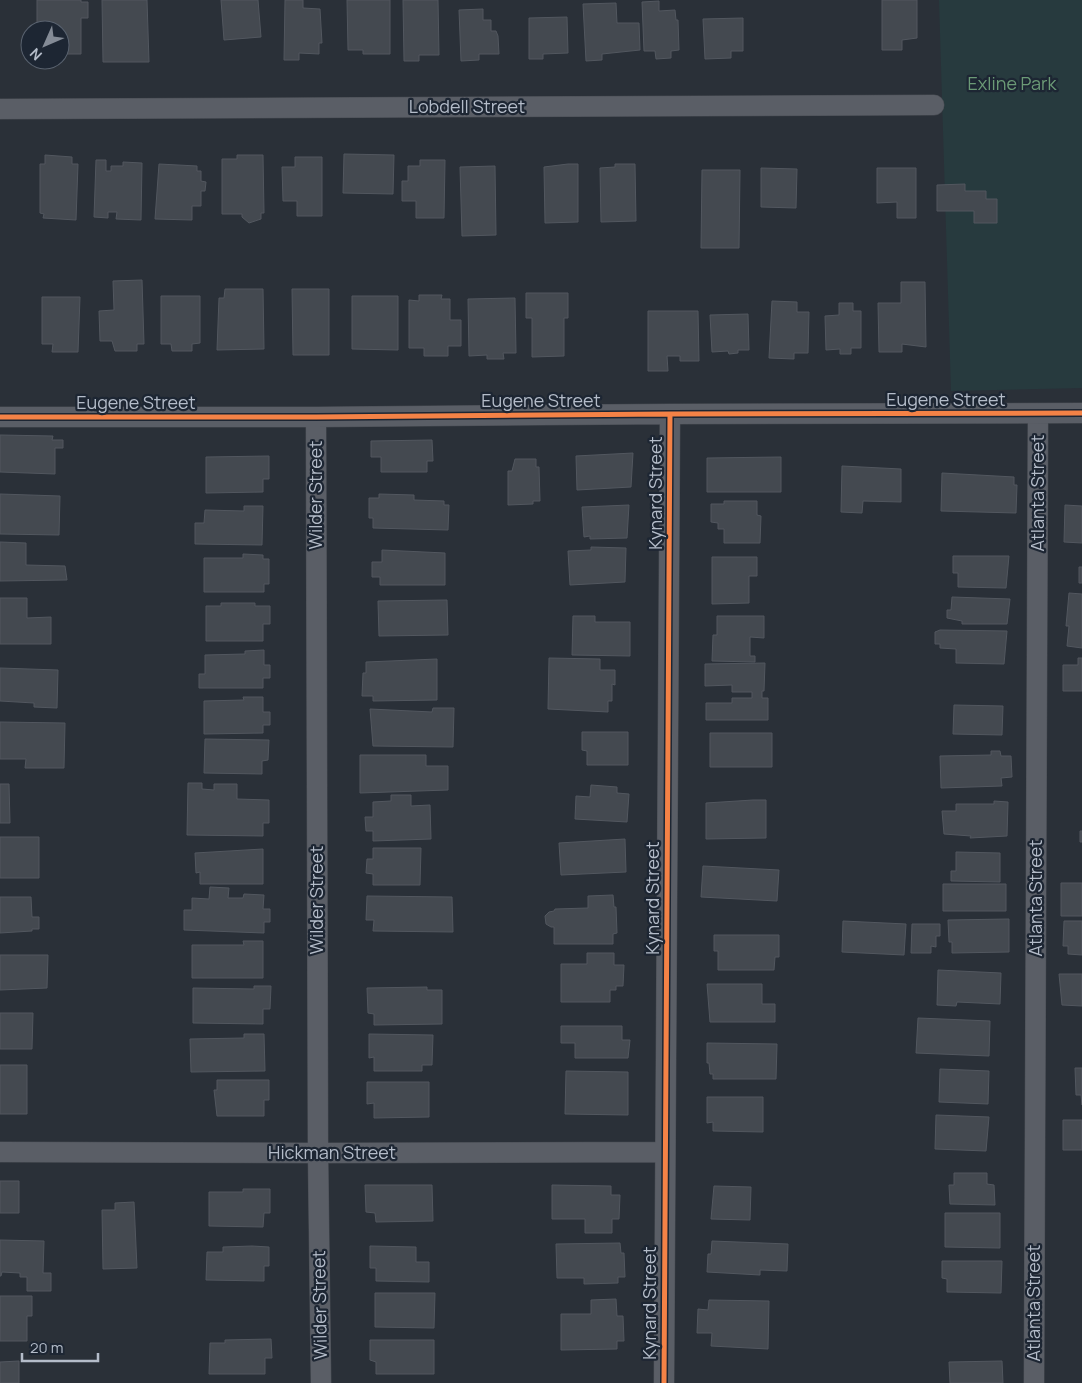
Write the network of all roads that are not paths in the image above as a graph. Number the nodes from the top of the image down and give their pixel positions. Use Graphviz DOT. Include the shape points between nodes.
graph roads {
  1 [pos="934,105"];
  2 [pos="0,109"];
  3 [pos="1082,413"];
  4 [pos="670,414"];
  5 [pos="1038,414"];
  6 [pos="0,417"];
  7 [pos="316,417"];
  8 [pos="0,1152"];
  9 [pos="665,1152"];
  10 [pos="318,1153"];
  11 [pos="321,1383"];
  12 [pos="664,1383"];
  13 [pos="1034,1383"];
  1 -- 2 [label="street, Lobdell Street"];
  3 -- 5 [label="street, Eugene Street"];
  4 -- 5 [label="street, Eugene Street"];
  4 -- 7 [label="street, Eugene Street"];
  4 -- 9 [label="street, Kynard Street"];
  5 -- 13 [label="street, Atlanta Street"];
  6 -- 7 [label="street, Eugene Street"];
  7 -- 10 [label="street, Wilder Street"];
  8 -- 10 [label="street, Hickman Street"];
  9 -- 10 [label="street, Hickman Street"];
  9 -- 12 [label="street, Kynard Street"];
  10 -- 11 [label="street, Wilder Street"];
}
